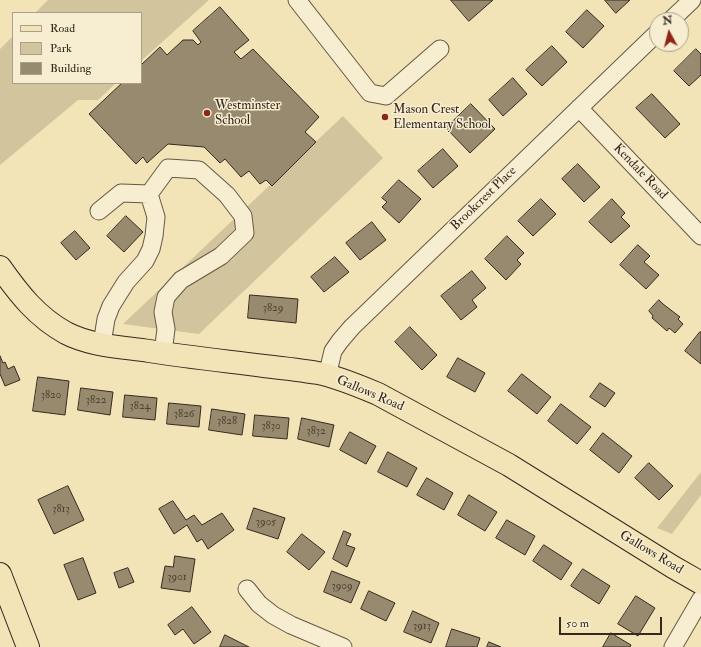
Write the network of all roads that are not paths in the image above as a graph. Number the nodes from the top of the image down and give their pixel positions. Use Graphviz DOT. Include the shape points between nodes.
graph roads {
  1 [pos="297,0"];
  2 [pos="692,0"];
  3 [pos="679,12"];
  4 [pos="649,41"];
  5 [pos="440,49"];
  6 [pos="579,108"];
  7 [pos="149,194"];
  8 [pos="99,211"];
  9 [pos="701,236"];
  10 [pos="0,267"];
  11 [pos="102,344"];
  12 [pos="163,353"];
  13 [pos="327,376"];
  14 [pos="0,574"];
  15 [pos="701,583"];
  16 [pos="247,589"];
  17 [pos="701,599"];
  18 [pos="28,647"];
  19 [pos="343,647"];
  20 [pos="673,647"];
  1 -- 5 [label="street" via="370,92 386,96"];
  2 -- 3 [label="street"];
  4 -- 6 [label="street, Brookcrest Place"];
  6 -- 9 [label="street, Kendale Road"];
  6 -- 13 [label="street, Brookcrest Place" via="352,327 333,351"];
  7 -- 8 [label="street" via="121,193"];
  7 -- 11 [label="street" via="156,217 151,250 111,306"];
  7 -- 12 [label="street" via="168,168 199,170 224,192 243,216 245,233 221,256 181,280 166,297 163,312 166,329"];
  10 -- 11 [label="main road, Gallows Road" via="14,287 48,322 84,340"];
  11 -- 12 [label="main road, Gallows Road"];
  12 -- 13 [label="main road, Gallows Road"];
  13 -- 15 [label="main road, Gallows Road" via="378,394 509,465"];
  14 -- 18 [label="main road"];
  16 -- 19 [label="street" via="273,615"];
  17 -- 20 [label="street"];
}
